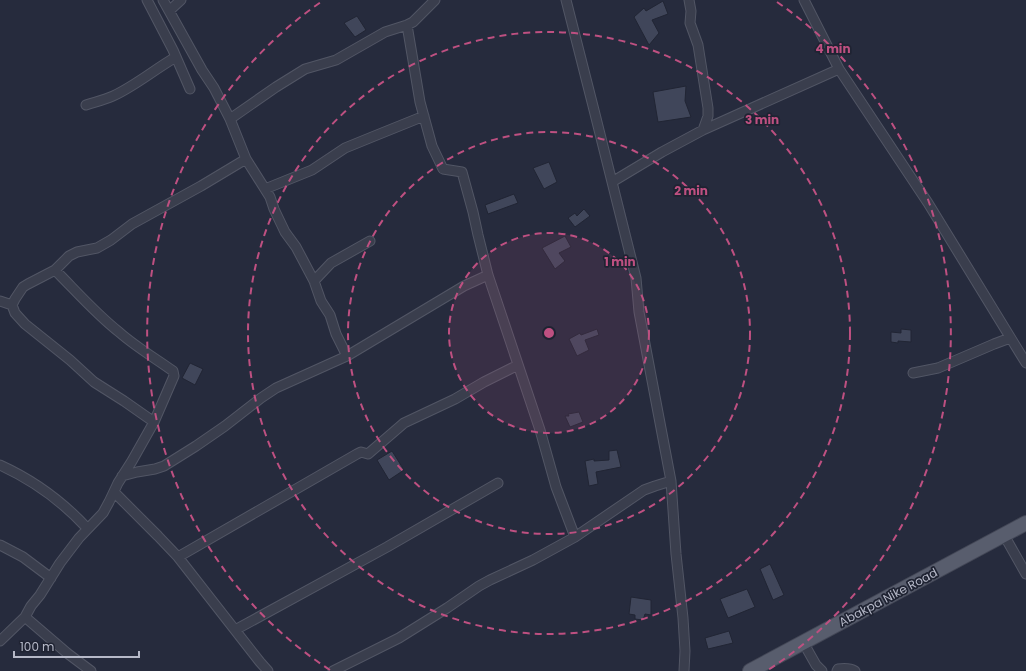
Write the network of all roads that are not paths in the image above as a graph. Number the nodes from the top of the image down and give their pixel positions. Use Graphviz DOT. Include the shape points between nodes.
graph roads {
  1 [pos="147,0"];
  2 [pos="162,0"];
  3 [pos="181,0"];
  4 [pos="435,0"];
  5 [pos="566,0"];
  6 [pos="689,0"];
  7 [pos="804,0"];
  8 [pos="169,11"];
  9 [pos="406,25"];
  10 [pos="176,57"];
  11 [pos="839,69"];
  12 [pos="190,89"];
  13 [pos="86,105"];
  14 [pos="424,116"];
  15 [pos="230,119"];
  16 [pos="703,130"];
  17 [pos="246,159"];
  18 [pos="612,182"];
  19 [pos="265,189"];
  20 [pos="370,241"];
  21 [pos="55,270"];
  22 [pos="488,274"];
  23 [pos="314,281"];
  24 [pos="0,301"];
  25 [pos="12,305"];
  26 [pos="1010,338"];
  27 [pos="347,356"];
  28 [pos="1026,363"];
  29 [pos="518,366"];
  30 [pos="913,373"];
  31 [pos="154,422"];
  32 [pos="0,465"];
  33 [pos="122,476"];
  34 [pos="671,481"];
  35 [pos="498,482"];
  36 [pos="114,492"];
  37 [pos="1026,523"];
  38 [pos="87,528"];
  39 [pos="1004,535"];
  40 [pos="575,537"];
  41 [pos="0,545"];
  42 [pos="178,557"];
  43 [pos="1026,574"];
  44 [pos="51,578"];
  45 [pos="25,617"];
  46 [pos="235,630"];
  47 [pos="0,641"];
  48 [pos="804,642"];
  49 [pos="91,671"];
  50 [pos="268,671"];
  51 [pos="333,671"];
  52 [pos="684,671"];
  53 [pos="750,671"];
  54 [pos="822,671"];
  55 [pos="837,671"];
  56 [pos="855,671"];
  1 -- 10 [label="street"];
  2 -- 8 [label="street"];
  3 -- 8 [label="street"];
  4 -- 9 [label="street" via="413,22"];
  5 -- 18 [label="street"];
  6 -- 16 [label="street" via="690,23 698,45 708,108"];
  7 -- 11 [label="street"];
  8 -- 15 [label="street"];
  9 -- 14 [label="street"];
  9 -- 15 [label="street" via="385,32 336,60 305,69"];
  10 -- 12 [label="street"];
  10 -- 13 [label="street" via="112,96"];
  11 -- 16 [label="street"];
  11 -- 26 [label="street" via="928,204"];
  14 -- 19 [label="street" via="345,148 312,170"];
  14 -- 22 [label="street" via="432,146 443,169 462,172"];
  15 -- 17 [label="street"];
  16 -- 18 [label="street"];
  17 -- 19 [label="street"];
  17 -- 21 [label="street" via="132,224 97,248 69,256"];
  18 -- 34 [label="street" via="636,278 639,312"];
  19 -- 23 [label="street" via="285,232"];
  20 -- 23 [label="street" via="331,263"];
  21 -- 25 [label="street" via="23,287"];
  21 -- 31 [label="street" via="118,332 174,371 172,382"];
  22 -- 27 [label="street"];
  22 -- 29 [label="street"];
  23 -- 27 [label="street"];
  24 -- 25 [label="street"];
  25 -- 31 [label="street" via="15,313 25,324 94,382"];
  26 -- 28 [label="street"];
  26 -- 30 [label="street" via="938,368"];
  27 -- 33 [label="street" via="276,388 225,426 164,466"];
  29 -- 40 [label="street" via="556,487"];
  29 -- 42 [label="street" via="404,423 368,454 357,454"];
  31 -- 33 [label="street"];
  32 -- 38 [label="street" via="52,496"];
  33 -- 36 [label="street"];
  34 -- 40 [label="street" via="644,490"];
  34 -- 52 [label="street" via="684,618"];
  35 -- 46 [label="street" via="387,547"];
  36 -- 38 [label="street" via="103,512"];
  36 -- 42 [label="street"];
  37 -- 39 [label="main road, Abakpa Nike Road"];
  38 -- 44 [label="street"];
  39 -- 43 [label="street"];
  39 -- 48 [label="main road, Abakpa Nike Road"];
  40 -- 51 [label="street" via="479,586 399,638"];
  41 -- 44 [label="street" via="24,557"];
  42 -- 46 [label="street"];
  44 -- 45 [label="street"];
  45 -- 47 [label="street"];
  45 -- 49 [label="street"];
  46 -- 50 [label="street"];
  48 -- 53 [label="main road, Abakpa Nike Road"];
  48 -- 54 [label="street"];
  55 -- 56 [label="street" via="843,668"];
}
